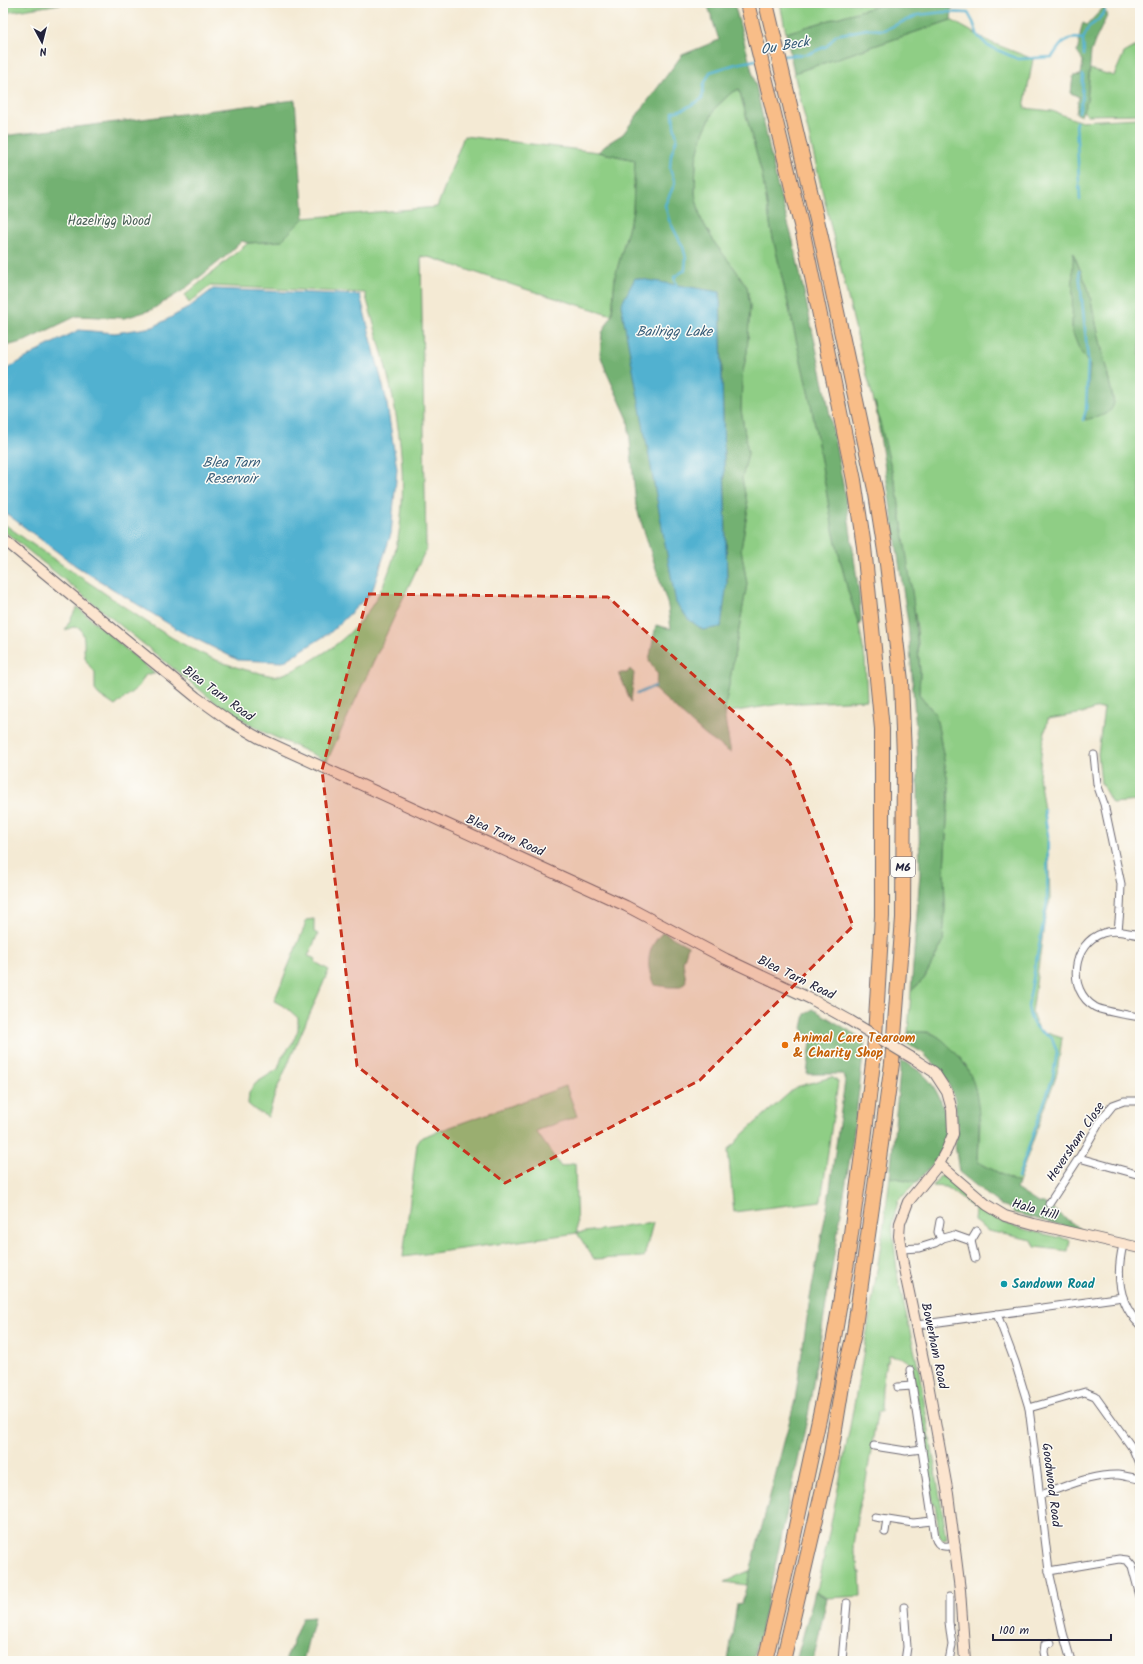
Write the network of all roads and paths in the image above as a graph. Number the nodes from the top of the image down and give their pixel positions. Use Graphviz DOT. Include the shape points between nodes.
graph roads {
  1 [pos="747,3"];
  2 [pos="766,3"];
  3 [pos="3,539"];
  4 [pos="1094,755"];
  5 [pos="1118,931"];
  6 [pos="1140,935"];
  7 [pos="1140,1017"];
  8 [pos="1140,1101"];
  9 [pos="1079,1158"];
  10 [pos="939,1164"];
  11 [pos="1140,1175"];
  12 [pos="1049,1204"];
  13 [pos="940,1221"];
  14 [pos="977,1232"];
  15 [pos="941,1239"];
  16 [pos="971,1241"];
  17 [pos="1123,1245"];
  18 [pos="1140,1248"];
  19 [pos="901,1249"];
  20 [pos="975,1258"];
  21 [pos="1122,1297"];
  22 [pos="997,1314"];
  23 [pos="917,1325"];
  24 [pos="1140,1325"];
  25 [pos="910,1370"];
  26 [pos="912,1386"];
  27 [pos="898,1387"];
  28 [pos="1029,1408"];
  29 [pos="874,1446"];
  30 [pos="922,1449"];
  31 [pos="1140,1466"];
  32 [pos="1140,1477"];
  33 [pos="1040,1495"];
  34 [pos="875,1517"];
  35 [pos="887,1520"];
  36 [pos="932,1521"];
  37 [pos="885,1532"];
  38 [pos="956,1545"];
  39 [pos="1050,1571"];
  40 [pos="1140,1596"];
  41 [pos="949,1597"];
  42 [pos="847,1603"];
  43 [pos="904,1607"];
  44 [pos="1051,1643"];
  45 [pos="765,1661"];
  46 [pos="783,1661"];
  47 [pos="842,1661"];
  48 [pos="905,1661"];
  49 [pos="949,1661"];
  50 [pos="965,1661"];
  51 [pos="1046,1661"];
  52 [pos="1071,1661"];
  1 -- 45 [label="highway, M6" via="803,233 854,480 864,547 882,729 882,916 874,1054 847,1262 824,1396"];
  2 -- 46 [label="highway, M6" via="821,237 876,494 901,681 904,756 903,918 892,1063 854,1333 843,1380 831,1454"];
  3 -- 10 [label="street, Blea Tarn Road, bridge" via="196,697 259,738 626,906 726,959 811,999 934,1072 947,1092 952,1110 953,1134"];
  4 -- 5 [label="street" via="1097,784 1104,804 1121,884"];
  5 -- 6 [label="street"];
  5 -- 7 [label="street" via="1093,938 1081,951 1076,966 1076,979 1079,990 1086,1000 1096,1007"];
  8 -- 9 [label="street, Heversham Close" via="1124,1101 1113,1105 1101,1120"];
  9 -- 11 [label="street"];
  9 -- 12 [label="street, Heversham Close" via="1058,1196"];
  10 -- 17 [label="street, Hala Hill" via="987,1205 1005,1216"];
  10 -- 19 [label="street, Bowerham Road" via="908,1202 900,1223"];
  13 -- 15 [label="street" via="938,1232"];
  14 -- 16 [label="street"];
  15 -- 16 [label="street" via="954,1235"];
  15 -- 19 [label="street" via="919,1248"];
  16 -- 20 [label="street"];
  17 -- 18 [label="street, Hala Hill"];
  17 -- 21 [label="street" via="1118,1270"];
  19 -- 23 [label="street, Bowerham Road"];
  21 -- 22 [label="street"];
  21 -- 24 [label="street" via="1133,1318"];
  22 -- 23 [label="street"];
  22 -- 28 [label="street, Goodwood Road"];
  23 -- 38 [label="street, Bowerham Road"];
  25 -- 26 [label="street"];
  26 -- 27 [label="street"];
  26 -- 30 [label="street"];
  28 -- 31 [label="street" via="1085,1392 1091,1393 1096,1396 1132,1449"];
  28 -- 33 [label="street, Goodwood Road"];
  29 -- 30 [label="street" via="897,1446 911,1451"];
  30 -- 36 [label="street"];
  32 -- 33 [label="street" via="1103,1476"];
  33 -- 39 [label="street, Goodwood Road"];
  34 -- 35 [label="street"];
  35 -- 36 [label="street" via="913,1523"];
  35 -- 37 [label="street"];
  36 -- 38 [label="street" via="937,1542 944,1547"];
  38 -- 50 [label="street, Bowerham Road"];
  39 -- 40 [label="street" via="1119,1559 1127,1560 1132,1566"];
  39 -- 52 [label="street, Goodwood Road" via="1059,1620"];
  41 -- 49 [label="street" via="952,1645"];
  42 -- 47 [label="street"];
  43 -- 48 [label="street" via="907,1647"];
  44 -- 51 [label="street" via="1046,1644 1044,1648"];
}
